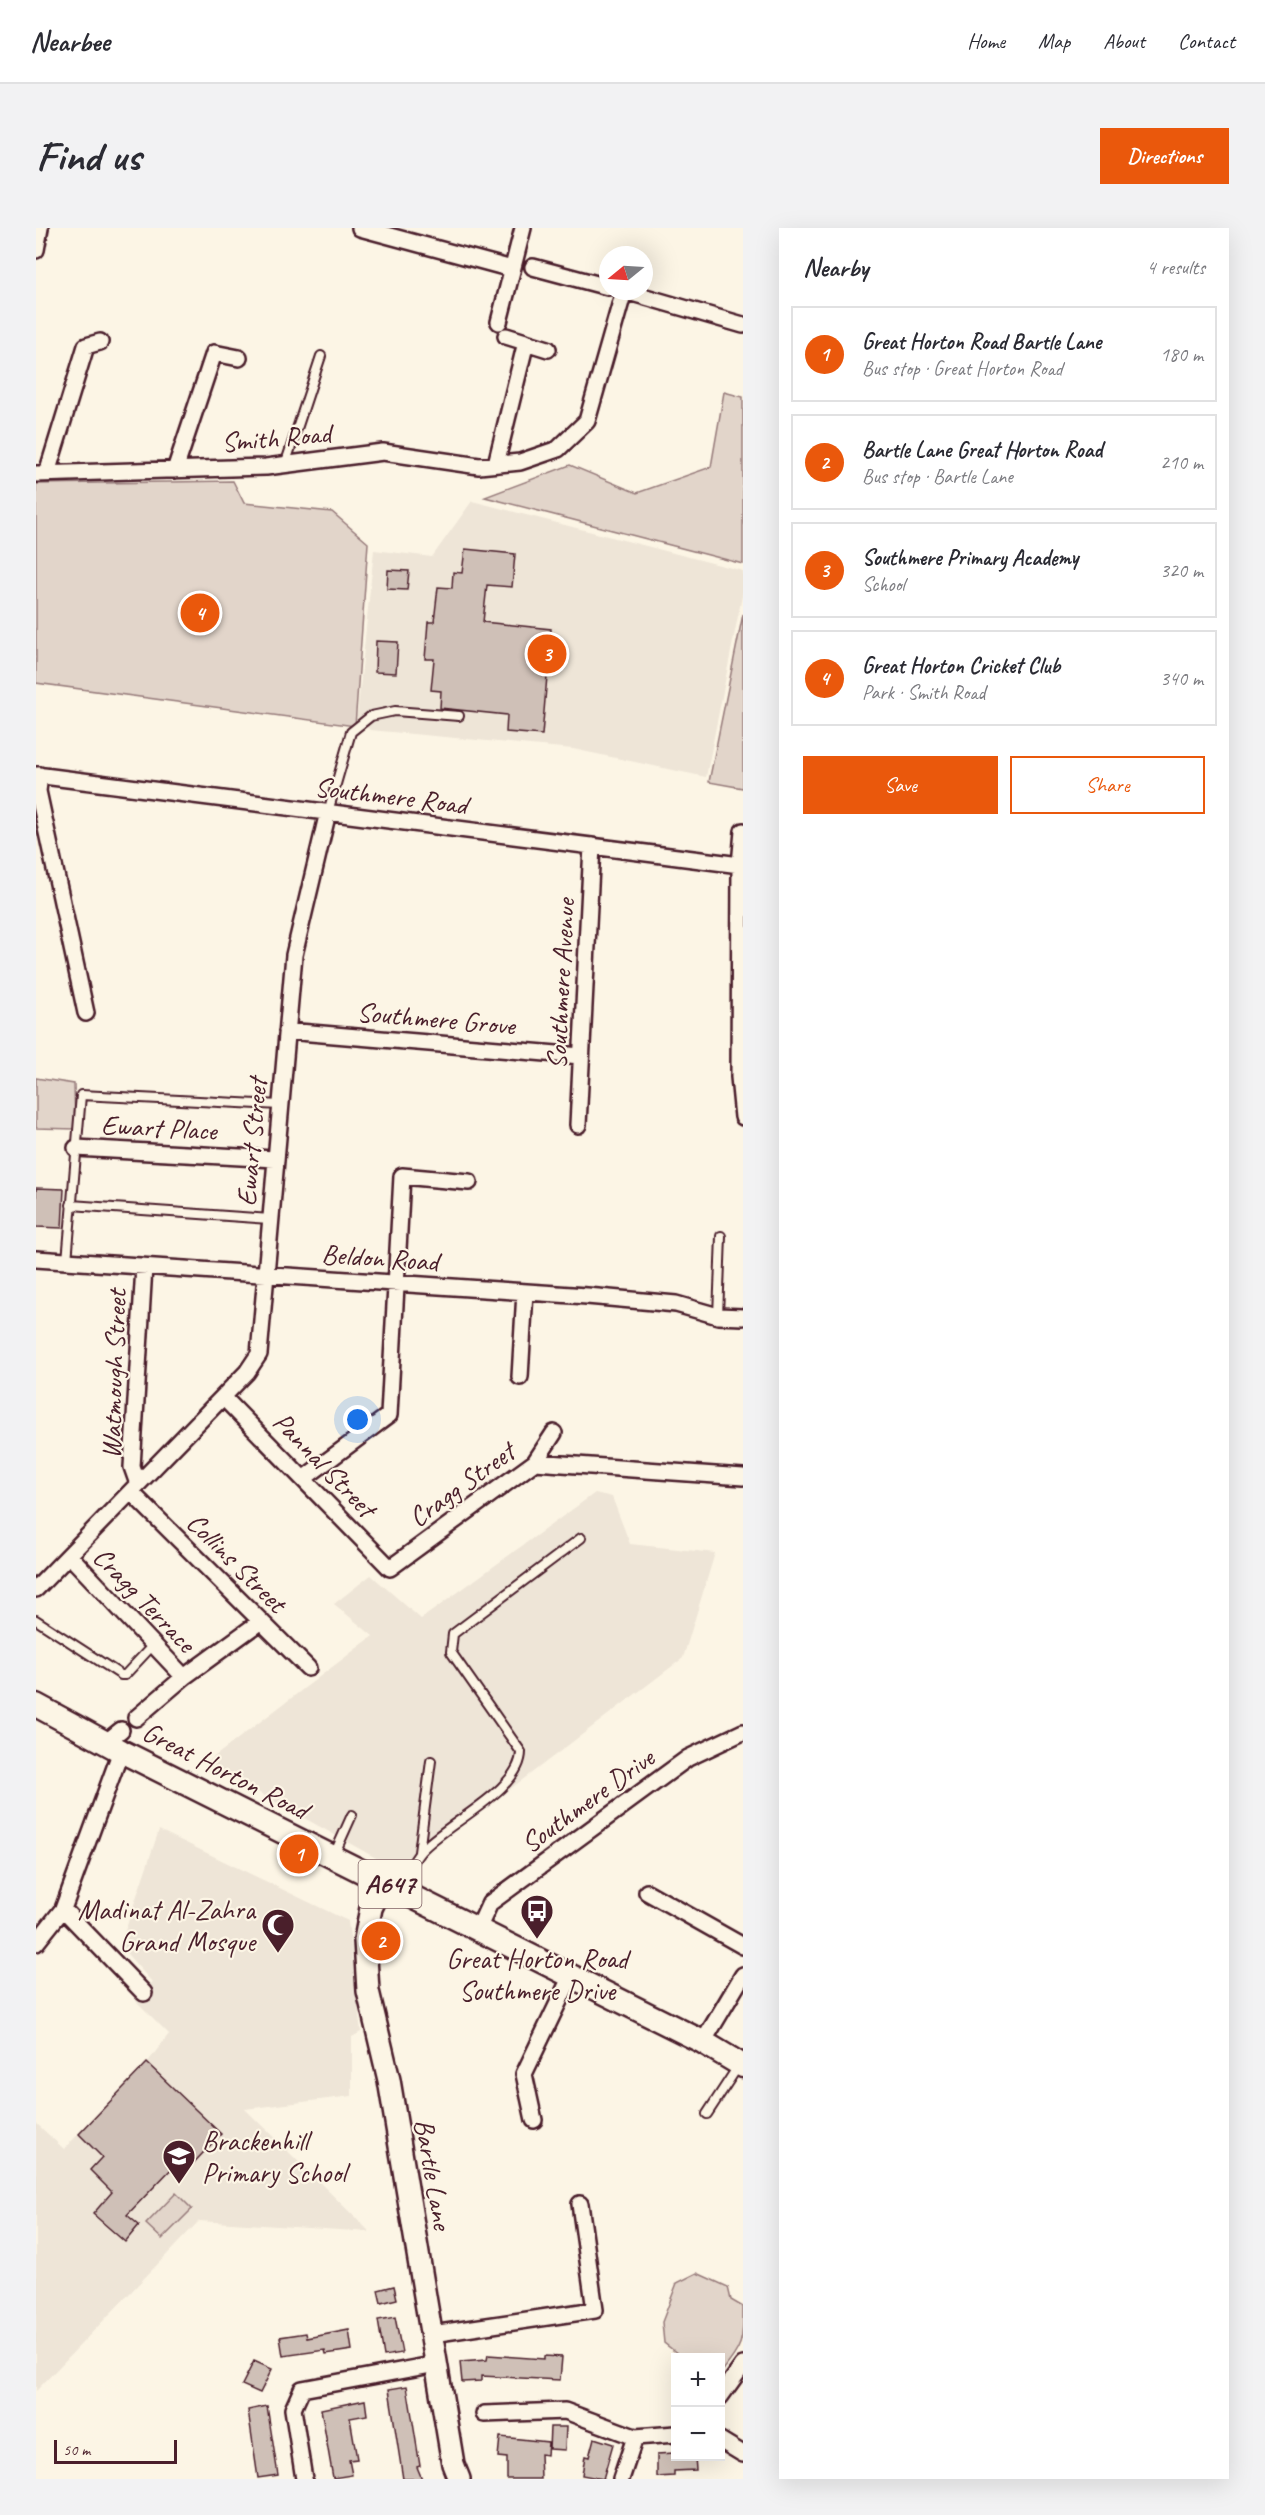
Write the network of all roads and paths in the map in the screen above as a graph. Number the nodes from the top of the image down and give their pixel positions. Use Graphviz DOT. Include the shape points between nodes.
graph roads {
  1 [pos="40,228"];
  2 [pos="360,228"];
  3 [pos="523,228"];
  4 [pos="36,250"];
  5 [pos="533,267"];
  6 [pos="512,269"];
  7 [pos="599,285"];
  8 [pos="653,299"];
  9 [pos="622,300"];
  10 [pos="743,325"];
  11 [pos="100,342"];
  12 [pos="526,342"];
  13 [pos="548,349"];
  14 [pos="321,356"];
  15 [pos="239,358"];
  16 [pos="496,464"];
  17 [pos="285,465"];
  18 [pos="175,470"];
  19 [pos="41,473"];
  20 [pos="459,716"];
  21 [pos="38,775"];
  22 [pos="328,812"];
  23 [pos="743,831"];
  24 [pos="592,846"];
  25 [pos="740,865"];
  26 [pos="86,1013"];
  27 [pos="287,1031"];
  28 [pos="581,1056"];
  29 [pos="280,1105"];
  30 [pos="743,1118"];
  31 [pos="578,1125"];
  32 [pos="76,1148"];
  33 [pos="275,1159"];
  34 [pos="469,1182"];
  35 [pos="71,1205"];
  36 [pos="270,1219"];
  37 [pos="721,1236"];
  38 [pos="36,1259"];
  39 [pos="67,1261"];
  40 [pos="144,1267"];
  41 [pos="265,1275"];
  42 [pos="395,1284"];
  43 [pos="525,1292"];
  44 [pos="718,1316"];
  45 [pos="743,1317"];
  46 [pos="520,1377"];
  47 [pos="223,1397"];
  48 [pos="554,1433"];
  49 [pos="535,1462"];
  50 [pos="743,1477"];
  51 [pos="303,1479"];
  52 [pos="134,1488"];
  53 [pos="581,1538"];
  54 [pos="69,1556"];
  55 [pos="390,1568"];
  56 [pos="36,1589"];
  57 [pos="36,1620"];
  58 [pos="261,1621"];
  59 [pos="153,1645"];
  60 [pos="308,1668"];
  61 [pos="184,1677"];
  62 [pos="36,1706"];
  63 [pos="136,1718"];
  64 [pos="743,1732"];
  65 [pos="115,1741"];
  66 [pos="431,1761"];
  67 [pos="352,1815"];
  68 [pos="419,1852"];
  69 [pos="333,1857"];
  70 [pos="391,1884"];
  71 [pos="646,1892"];
  72 [pos="63,1909"];
  73 [pos="478,1929"];
  74 [pos="36,1943"];
  75 [pos="743,1946"];
  76 [pos="743,1975"];
  77 [pos="571,1976"];
  78 [pos="144,1993"];
  79 [pos="703,2042"];
  80 [pos="741,2065"];
  81 [pos="707,2114"];
  82 [pos="534,2120"];
  83 [pos="580,2204"];
  84 [pos="432,2334"];
  85 [pos="437,2364"];
  86 [pos="743,2365"];
  87 [pos="725,2390"];
  88 [pos="484,2414"];
  89 [pos="671,2434"];
  90 [pos="635,2437"];
  91 [pos="725,2443"];
  92 [pos="743,2454"];
  93 [pos="304,2479"];
  94 [pos="459,2479"];
  95 [pos="621,2479"];
  1 -- 4 [label="street"];
  2 -- 6 [label="street"];
  3 -- 6 [label="street"];
  5 -- 7 [label="street"];
  6 -- 12 [label="street" via="502,329"];
  8 -- 10 [label="street"];
  9 -- 16 [label="street, Smith Road" via="587,421 558,449 520,462"];
  11 -- 19 [label="street" via="86,346"];
  12 -- 13 [label="street"];
  12 -- 16 [label="street"];
  14 -- 17 [label="lane"];
  15 -- 18 [label="street" via="214,353"];
  16 -- 17 [label="street, Smith Road" via="383,452"];
  17 -- 18 [label="street, Smith Road"];
  18 -- 19 [label="street, Smith Road"];
  20 -- 22 [label="lane, Ewart Street" via="395,711 371,716 351,732"];
  21 -- 22 [label="street, Southmere Road"];
  21 -- 26 [label="street" via="38,791"];
  22 -- 24 [label="street, Southmere Road"];
  22 -- 27 [label="street, Ewart Street" via="294,955"];
  23 -- 25 [label="street"];
  24 -- 25 [label="street, Southmere Road"];
  24 -- 28 [label="street, Southmere Avenue"];
  25 -- 30 [label="street" via="739,1077"];
  27 -- 28 [label="street, Southmere Grove"];
  27 -- 29 [label="street, Ewart Street"];
  28 -- 31 [label="street, Southmere Avenue"];
  29 -- 32 [label="lane" via="83,1094 79,1099"];
  29 -- 33 [label="street, Ewart Street"];
  32 -- 33 [label="street, Ewart Place"];
  32 -- 35 [label="lane"];
  33 -- 36 [label="street, Ewart Street"];
  34 -- 42 [label="street" via="402,1176"];
  35 -- 36 [label="lane"];
  35 -- 39 [label="lane"];
  36 -- 41 [label="street, Ewart Street"];
  37 -- 44 [label="lane"];
  38 -- 39 [label="street, Beldon Road"];
  39 -- 40 [label="street, Beldon Road"];
  40 -- 41 [label="street, Beldon Road"];
  40 -- 52 [label="street, Watmough Street"];
  41 -- 42 [label="street, Beldon Road"];
  41 -- 47 [label="street, Ewart Street" via="259,1354"];
  42 -- 43 [label="street, Beldon Road"];
  42 -- 51 [label="street" via="389,1415"];
  43 -- 44 [label="street, Beldon Road" via="676,1304"];
  43 -- 46 [label="street"];
  44 -- 45 [label="street, Beldon Road"];
  47 -- 51 [label="street, Pannal Street"];
  47 -- 52 [label="street, Ewart Street"];
  48 -- 49 [label="street, Cragg Street"];
  49 -- 50 [label="street"];
  49 -- 55 [label="street, Cragg Street"];
  51 -- 55 [label="street, Pannal Street"];
  52 -- 54 [label="street, Ewart Street"];
  52 -- 58 [label="street, Collins Street"];
  53 -- 68 [label="lane" via="453,1634 451,1652 521,1752 521,1762 508,1782"];
  54 -- 56 [label="street, Ewart Street"];
  54 -- 59 [label="street, Cragg Terrace"];
  57 -- 59 [label="lane" via="121,1675"];
  58 -- 60 [label="street, Collins Street"];
  58 -- 61 [label="street"];
  59 -- 61 [label="street, Cragg Terrace"];
  61 -- 63 [label="street"];
  62 -- 65 [label="main road, Great Horton Road / A647"];
  64 -- 73 [label="street, Southmere Drive" via="688,1758 490,1903"];
  65 -- 69 [label="main road, Great Horton Road / A647"];
  65 -- 72 [label="street"];
  66 -- 68 [label="lane"];
  67 -- 69 [label="lane"];
  68 -- 70 [label="lane"];
  69 -- 70 [label="main road, Great Horton Road / A647"];
  70 -- 73 [label="main road, Great Horton Road / A647"];
  70 -- 84 [label="street, Bartle Lane" via="370,1908 365,1940 368,1991 389,2080"];
  71 -- 75 [label="street"];
  72 -- 74 [label="street"];
  72 -- 78 [label="street"];
  73 -- 77 [label="main road, Great Horton Road / A647"];
  76 -- 79 [label="street"];
  77 -- 79 [label="main road, Great Horton Road / A647"];
  77 -- 82 [label="street" via="524,2074"];
  79 -- 80 [label="main road, Great Horton Road / A647"];
  80 -- 81 [label="lane"];
  83 -- 84 [label="street" via="595,2310"];
  84 -- 85 [label="street, Bartle Lane"];
  85 -- 93 [label="street" via="302,2389 293,2409"];
  85 -- 94 [label="street, Bartle Lane" via="453,2464"];
  86 -- 87 [label="street"];
  88 -- 90 [label="street" via="565,2411"];
  89 -- 90 [label="street"];
  90 -- 95 [label="street"];
  91 -- 92 [label="street"];
}
